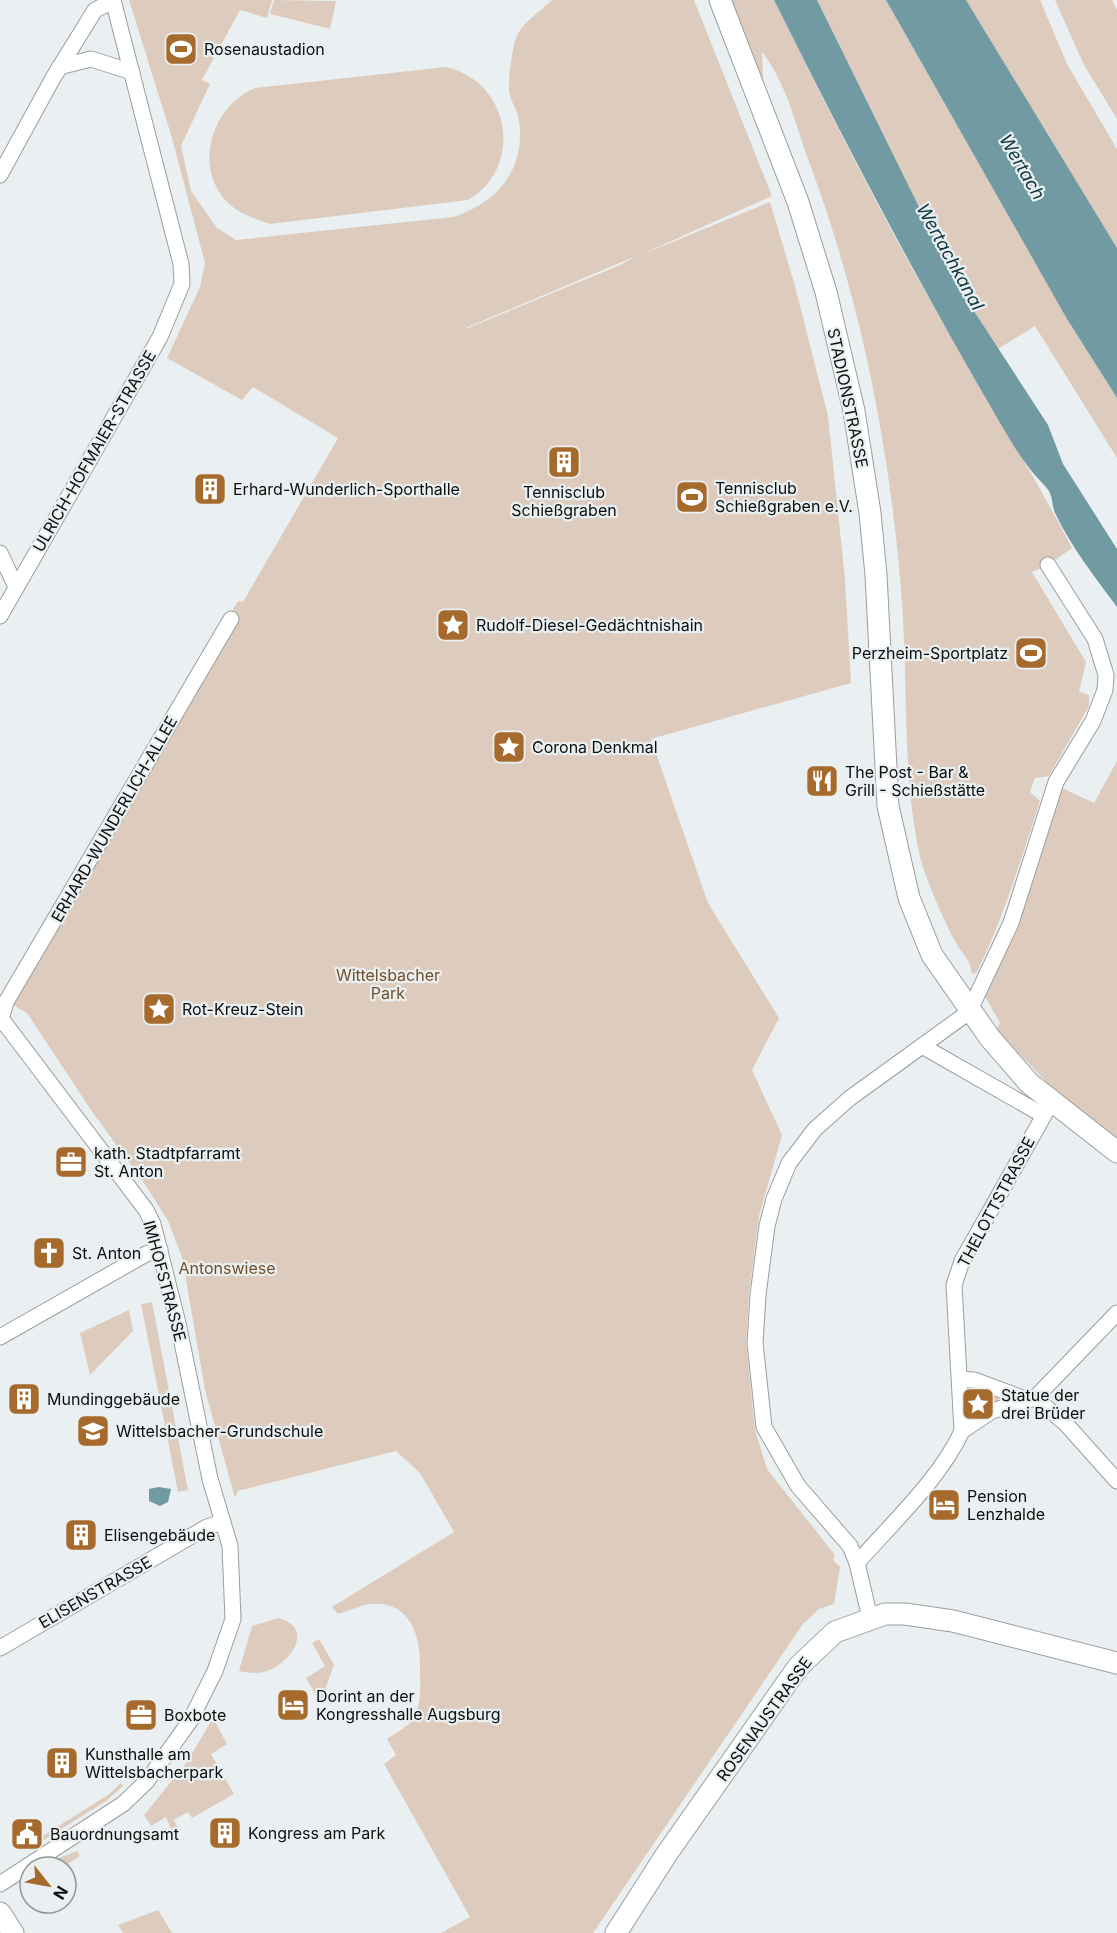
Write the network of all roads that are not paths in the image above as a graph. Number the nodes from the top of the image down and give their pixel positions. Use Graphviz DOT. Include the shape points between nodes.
graph roads {
  1 [pos="720,0"];
  2 [pos="113,1"];
  3 [pos="60,67"];
  4 [pos="132,72"];
  5 [pos="0,176"];
  6 [pos="0,553"];
  7 [pos="1048,565"];
  8 [pos="16,587"];
  9 [pos="0,616"];
  10 [pos="231,618"];
  11 [pos="969,1012"];
  12 [pos="1,1020"];
  13 [pos="922,1046"];
  14 [pos="1048,1108"];
  15 [pos="1117,1152"];
  16 [pos="160,1249"];
  17 [pos="1117,1314"];
  18 [pos="0,1337"];
  19 [pos="960,1379"];
  20 [pos="1031,1399"];
  21 [pos="962,1431"];
  22 [pos="1117,1481"];
  23 [pos="223,1522"];
  24 [pos="857,1563"];
  25 [pos="870,1618"];
  26 [pos="0,1648"];
  27 [pos="1117,1664"];
  28 [pos="0,1884"];
  29 [pos="616,1933"];
  1 -- 11 [label="street, STADIONSTRASSE" via="781,153 826,292 854,411 870,513 888,806 909,898 928,945"];
  2 -- 3 [label="street" via="94,10"];
  2 -- 4 [label="street"];
  3 -- 4 [label="street" via="92,59"];
  3 -- 5 [label="street"];
  4 -- 8 [label="street, ULRICH-HOFMAIER-STRASSE" via="181,264 182,284 160,337"];
  6 -- 8 [label="street"];
  7 -- 11 [label="street" via="1095,639 1106,675 1106,690 1094,721 1056,782 1011,923"];
  8 -- 9 [label="street, ULRICH-HOFMAIER-STRASSE"];
  10 -- 12 [label="street, ERHARD-WUNDERLICH-ALLEE" via="6,1002"];
  11 -- 13 [label="street"];
  11 -- 14 [label="street, STADIONSTRASSE"];
  12 -- 16 [label="street, IMHOFSTRASSE" via="146,1210"];
  13 -- 14 [label="street"];
  13 -- 24 [label="street" via="850,1098 815,1130 789,1163 767,1226 758,1295 755,1343 764,1427 798,1486 850,1546"];
  14 -- 15 [label="street, STADIONSTRASSE"];
  14 -- 19 [label="street, THELOTTSTRASSE" via="962,1261 954,1285"];
  16 -- 18 [label="street"];
  16 -- 23 [label="street, IMHOFSTRASSE"];
  17 -- 20 [label="street"];
  19 -- 20 [label="street"];
  19 -- 21 [label="street, THELOTTSTRASSE"];
  20 -- 21 [label="street" via="992,1411"];
  20 -- 22 [label="street" via="1066,1424"];
  21 -- 24 [label="street" via="954,1449 935,1473"];
  23 -- 26 [label="street, ELISENSTRASSE" via="207,1527"];
  23 -- 28 [label="street, IMHOFSTRASSE" via="231,1556 233,1619 215,1671 185,1729 147,1781 123,1804"];
  24 -- 25 [label="street"];
  25 -- 27 [label="street, ROSENAUSTRASSE" via="905,1614 953,1621"];
  25 -- 29 [label="street, ROSENAUSTRASSE" via="835,1632 798,1667"];
}
